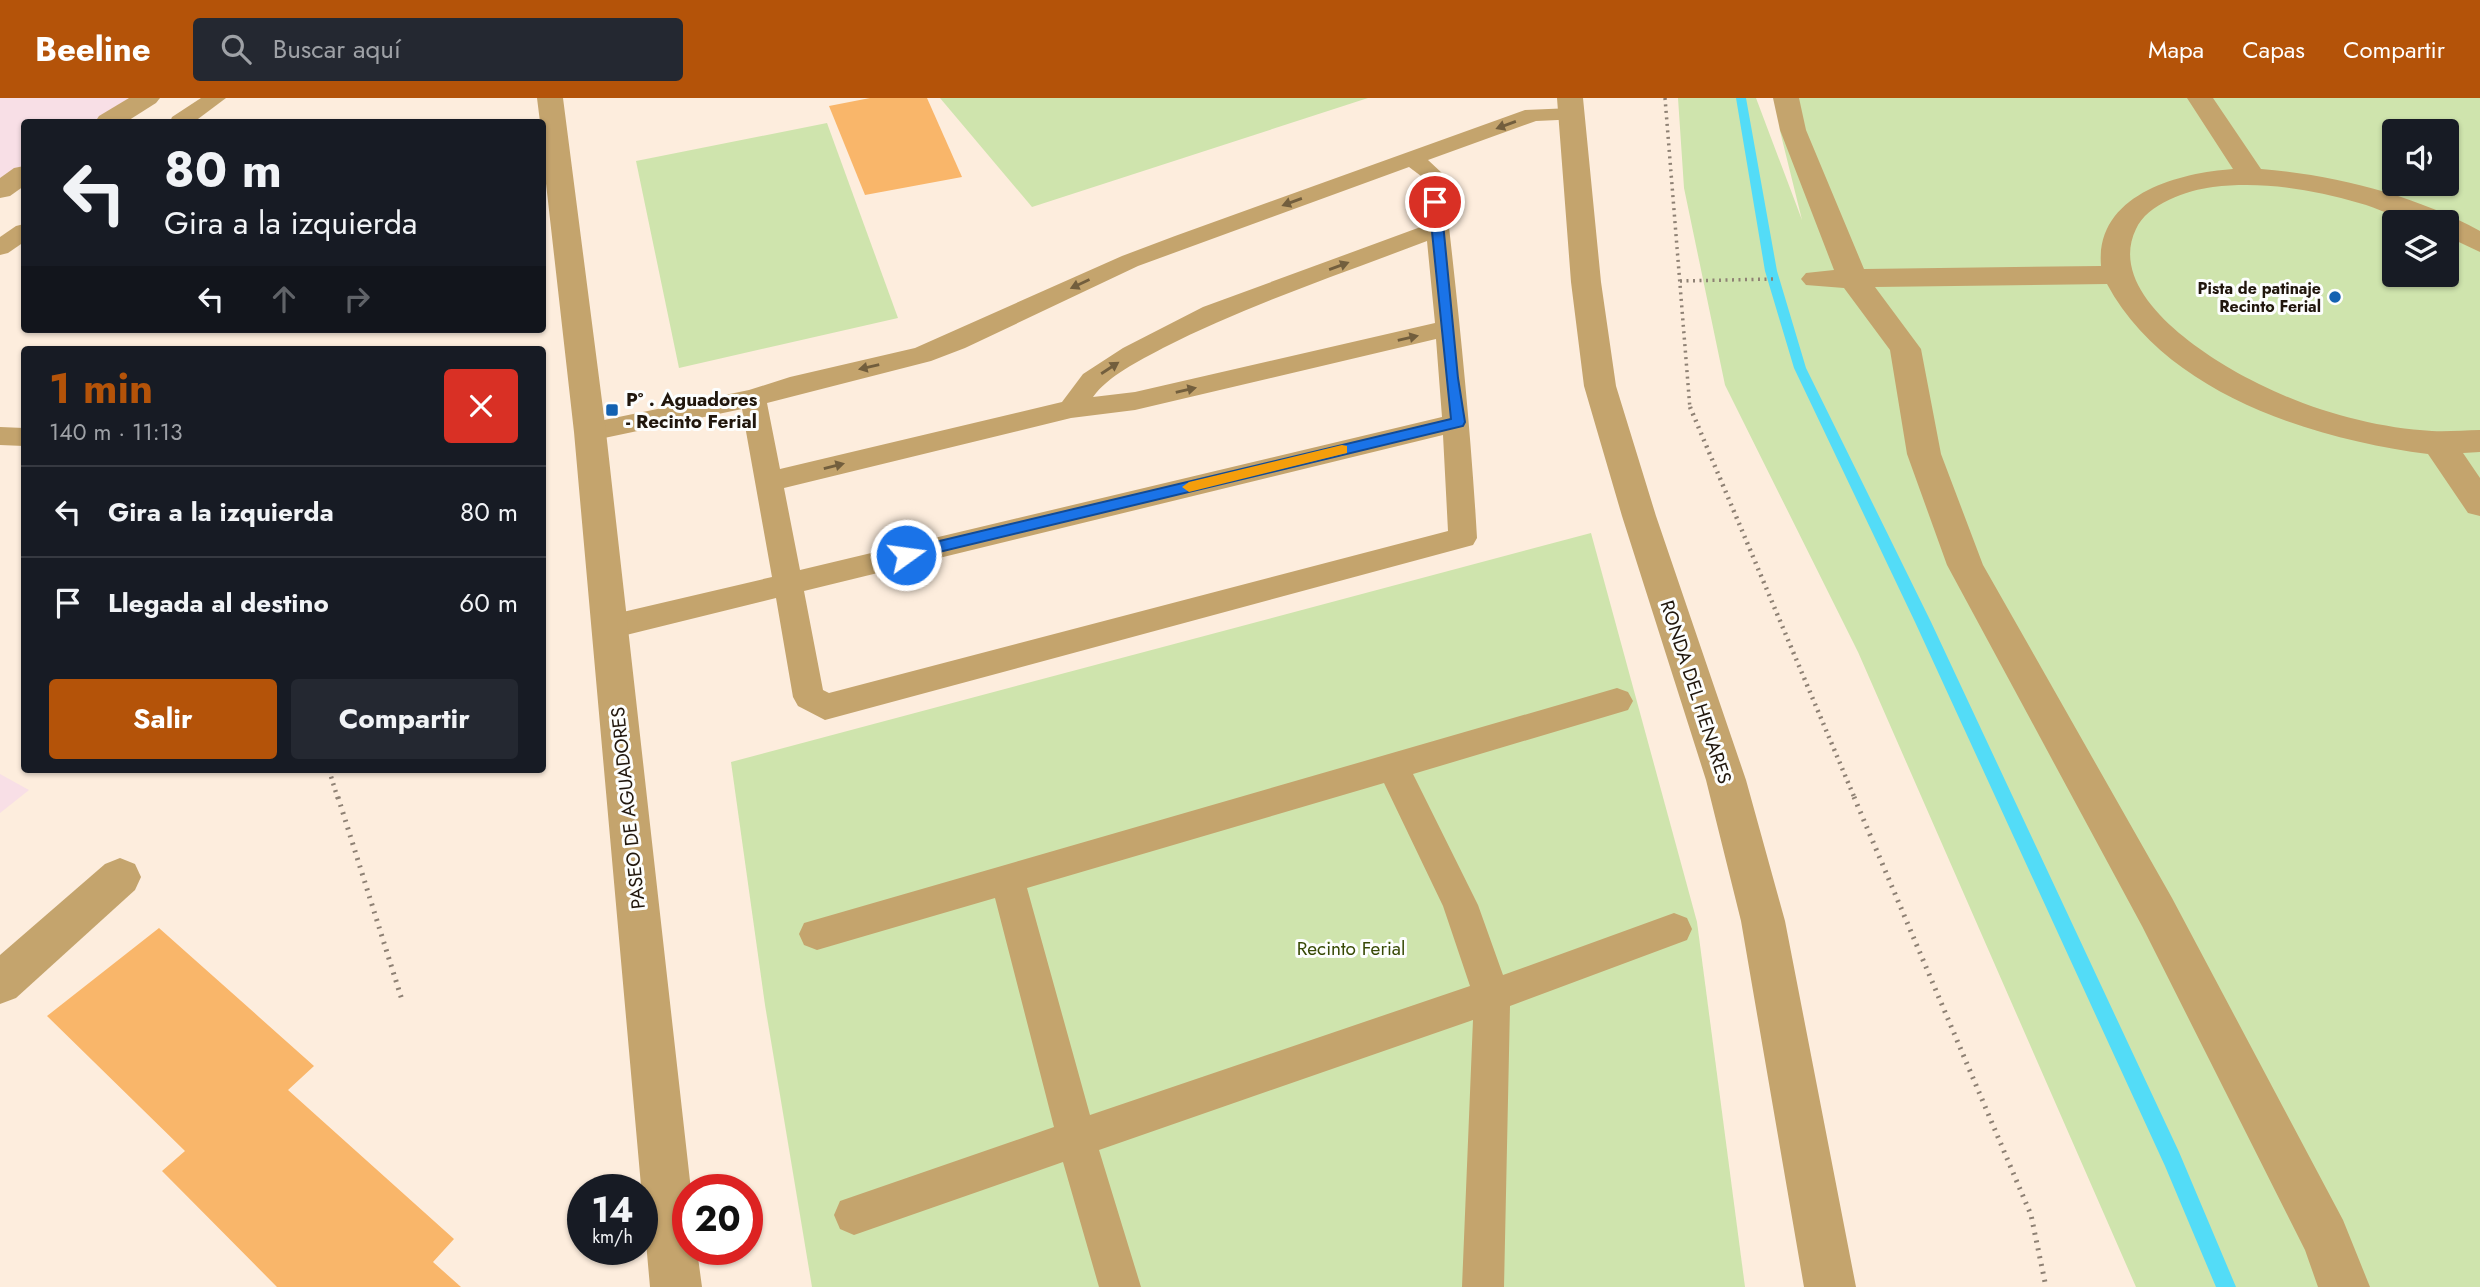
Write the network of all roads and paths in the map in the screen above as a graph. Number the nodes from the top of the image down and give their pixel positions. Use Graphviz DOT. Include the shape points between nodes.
graph roads {
  1 [pos="147,98"];
  2 [pos="215,98"];
  3 [pos="552,98"];
  4 [pos="1665,98"];
  5 [pos="1786,98"];
  6 [pos="2200,98"];
  7 [pos="1571,106"];
  8 [pos="113,119"];
  9 [pos="184,119"];
  10 [pos="1413,159"];
  11 [pos="21,176"];
  12 [pos="2252,177"];
  13 [pos="0,190"];
  14 [pos="2410,210"];
  15 [pos="1438,229"];
  16 [pos="2459,231"];
  17 [pos="21,233"];
  18 [pos="2480,243"];
  19 [pos="0,248"];
  20 [pos="2118,275"];
  21 [pos="1834,279"];
  22 [pos="1725,280"];
  23 [pos="1680,281"];
  24 [pos="1448,328"];
  25 [pos="753,398"];
  26 [pos="1071,409"];
  27 [pos="1458,422"];
  28 [pos="590,432"];
  29 [pos="0,436"];
  30 [pos="21,437"];
  31 [pos="2480,440"];
  32 [pos="2438,443"];
  33 [pos="768,482"];
  34 [pos="2480,504"];
  35 [pos="788,583"];
  36 [pos="610,627"];
  37 [pos="1617,701"];
  38 [pos="1393,768"];
  39 [pos="330,773"];
  40 [pos="120,877"];
  41 [pos="1007,878"];
  42 [pos="1674,929"];
  43 [pos="817,934"];
  44 [pos="0,983"];
  45 [pos="1492,996"];
  46 [pos="402,1000"];
  47 [pos="1077,1141"];
  48 [pos="854,1215"];
  49 [pos="676,1287"];
  50 [pos="1120,1287"];
  51 [pos="1483,1287"];
  52 [pos="1830,1287"];
  53 [pos="2046,1287"];
  54 [pos="2344,1287"];
  1 -- 8 [label="street"];
  2 -- 9 [label="lane"];
  3 -- 28 [label="street, PASEO DE AGUADORES"];
  4 -- 23 [label="path"];
  5 -- 21 [label="street"];
  6 -- 12 [label="street"];
  7 -- 10 [label="lane, one-way" via="1533,115"];
  7 -- 52 [label="street, RONDA DEL HENARES" via="1600,386 1726,780 1763,921"];
  10 -- 15 [label="lane" via="1432,174"];
  10 -- 25 [label="lane, one-way" via="1129,261 922,355"];
  11 -- 13 [label="street"];
  12 -- 14 [label="street" via="2316,183"];
  12 -- 20 [label="street" via="2201,181 2159,193 2129,214 2115,242"];
  15 -- 24 [label="lane"];
  26 -- 15 [label="lane, one-way" via="1092,380 1212,313"];
  16 -- 18 [label="street"];
  17 -- 19 [label="lane"];
  20 -- 21 [label="street"];
  20 -- 32 [label="street" via="2145,319 2196,363 2268,402 2353,431"];
  21 -- 54 [label="street" via="1905,349 1924,454 1965,565 2157,912 2325,1238"];
  22 -- 23 [label="path"];
  23 -- 53 [label="path" via="1690,410 2031,1214"];
  26 -- 24 [label="lane, one-way" via="1135,401"];
  24 -- 27 [label="lane"];
  25 -- 28 [label="lane"];
  25 -- 33 [label="lane"];
  33 -- 26 [label="lane, one-way"];
  27 -- 35 [label="lane"];
  27 -- 35 [label="lane" via="1463,538 856,700 825,707 809,697"];
  28 -- 36 [label="street, PASEO DE AGUADORES"];
  29 -- 30 [label="lane"];
  31 -- 32 [label="street"];
  32 -- 34 [label="street"];
  33 -- 35 [label="lane"];
  35 -- 36 [label="lane"];
  36 -- 49 [label="street, PASEO DE AGUADORES"];
  37 -- 38 [label="lane"];
  38 -- 41 [label="lane"];
  38 -- 45 [label="lane" via="1460,905"];
  39 -- 46 [label="path"];
  40 -- 44 [label="street"];
  41 -- 43 [label="lane"];
  41 -- 47 [label="lane"];
  42 -- 45 [label="lane"];
  45 -- 47 [label="lane"];
  45 -- 51 [label="lane"];
  47 -- 48 [label="lane"];
  47 -- 50 [label="lane"];
}
